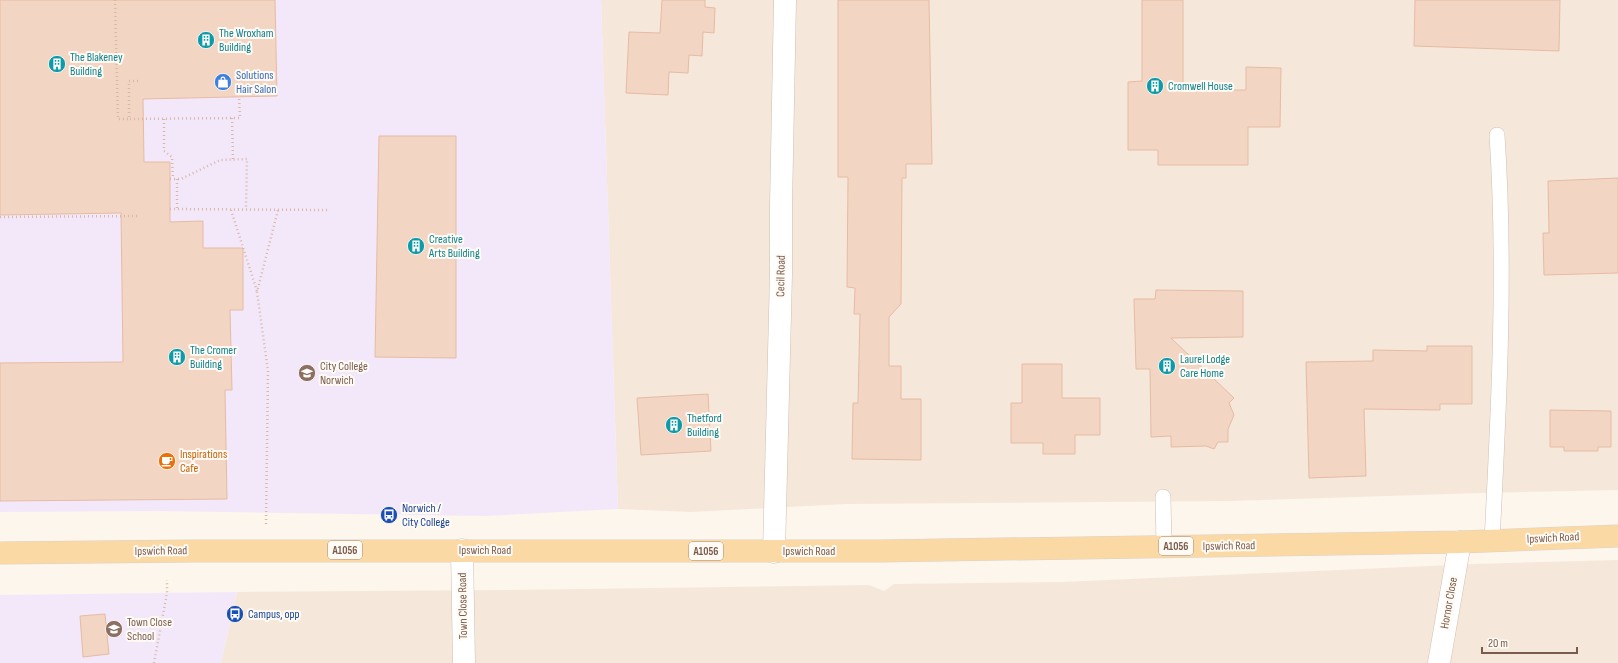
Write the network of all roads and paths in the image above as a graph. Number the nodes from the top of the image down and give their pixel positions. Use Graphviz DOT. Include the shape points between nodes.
graph roads {
  1 [pos="115,0"];
  2 [pos="785,0"];
  3 [pos="138,81"];
  4 [pos="239,97"];
  5 [pos="232,118"];
  6 [pos="129,119"];
  7 [pos="164,119"];
  8 [pos="1497,135"];
  9 [pos="233,160"];
  10 [pos="177,179"];
  11 [pos="170,209"];
  12 [pos="177,209"];
  13 [pos="246,209"];
  14 [pos="231,210"];
  15 [pos="278,210"];
  16 [pos="328,210"];
  17 [pos="139,216"];
  18 [pos="0,217"];
  19 [pos="257,292"];
  20 [pos="1163,497"];
  21 [pos="1618,536"];
  22 [pos="1492,541"];
  23 [pos="1460,542"];
  24 [pos="1164,547"];
  25 [pos="265,550"];
  26 [pos="462,550"];
  27 [pos="168,551"];
  28 [pos="774,552"];
  29 [pos="0,553"];
  30 [pos="154,663"];
  31 [pos="464,663"];
  32 [pos="1439,663"];
  1 -- 6 [label="path" via="118,119"];
  2 -- 28 [label="street, Cecil Road"];
  3 -- 6 [label="path" via="129,81"];
  4 -- 5 [label="path" via="240,118"];
  5 -- 7 [label="path"];
  5 -- 9 [label="path"];
  6 -- 7 [label="path"];
  7 -- 10 [label="path" via="164,151 172,157 172,179"];
  8 -- 22 [label="lane" via="1501,197 1501,285"];
  9 -- 10 [label="path" via="220,160"];
  9 -- 13 [label="path" via="247,160"];
  10 -- 12 [label="path"];
  11 -- 12 [label="path"];
  12 -- 14 [label="path"];
  13 -- 14 [label="path"];
  13 -- 15 [label="path"];
  14 -- 19 [label="path"];
  15 -- 16 [label="path"];
  15 -- 19 [label="path"];
  17 -- 18 [label="path"];
  19 -- 25 [label="path" via="268,371"];
  20 -- 24 [label="lane"];
  21 -- 22 [label="main road, Ipswich Road / A1056"];
  22 -- 23 [label="main road, Ipswich Road / A1056"];
  23 -- 24 [label="main road, Ipswich Road / A1056"];
  23 -- 32 [label="street, Hornor Close"];
  24 -- 28 [label="main road, Ipswich Road / A1056"];
  25 -- 26 [label="main road, Ipswich Road / A1056"];
  25 -- 27 [label="main road, Ipswich Road / A1056"];
  26 -- 28 [label="main road, Ipswich Road / A1056"];
  26 -- 31 [label="street, Town Close Road"];
  27 -- 29 [label="main road, Ipswich Road / A1056"];
  27 -- 30 [label="path" via="167,593"];
}
